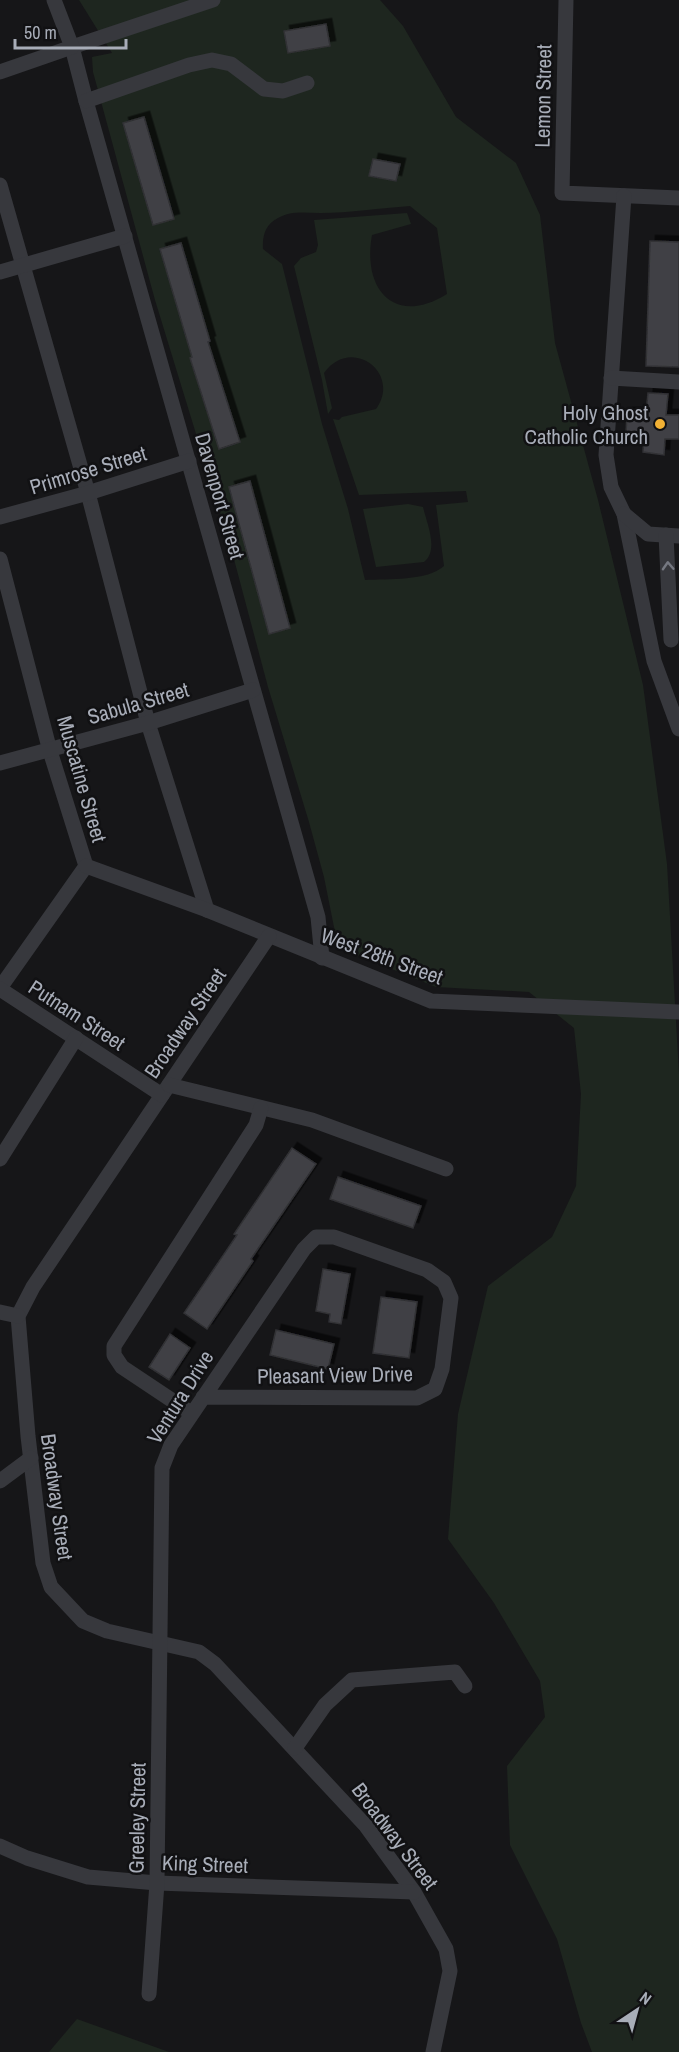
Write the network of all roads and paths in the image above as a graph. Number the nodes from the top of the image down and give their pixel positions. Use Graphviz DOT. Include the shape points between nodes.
graph roads {
  1 [pos="54,0"];
  2 [pos="213,0"];
  3 [pos="566,0"];
  4 [pos="72,47"];
  5 [pos="0,72"];
  6 [pos="307,83"];
  7 [pos="86,100"];
  8 [pos="0,185"];
  9 [pos="624,196"];
  10 [pos="679,198"];
  11 [pos="125,236"];
  12 [pos="24,265"];
  13 [pos="0,272"];
  14 [pos="611,378"];
  15 [pos="679,382"];
  16 [pos="189,461"];
  17 [pos="88,493"];
  18 [pos="624,514"];
  19 [pos="0,517"];
  20 [pos="673,536"];
  21 [pos="0,559"];
  22 [pos="649,639"];
  23 [pos="675,640"];
  24 [pos="253,690"];
  25 [pos="148,723"];
  26 [pos="679,729"];
  27 [pos="50,751"];
  28 [pos="0,763"];
  29 [pos="86,866"];
  30 [pos="207,910"];
  31 [pos="268,936"];
  32 [pos="322,958"];
  33 [pos="0,989"];
  34 [pos="679,1012"];
  35 [pos="76,1038"];
  36 [pos="165,1090"];
  37 [pos="261,1108"];
  38 [pos="0,1159"];
  39 [pos="446,1169"];
  40 [pos="316,1237"];
  41 [pos="0,1312"];
  42 [pos="18,1316"];
  43 [pos="203,1397"];
  44 [pos="191,1413"];
  45 [pos="31,1458"];
  46 [pos="0,1481"];
  47 [pos="160,1642"];
  48 [pos="465,1686"];
  49 [pos="295,1748"];
  50 [pos="0,1846"];
  51 [pos="157,1883"];
  52 [pos="414,1892"];
  53 [pos="148,1994"];
  54 [pos="434,2048"];
  55 [pos="448,2052"];
  1 -- 4 [label="street, Davenport Street"];
  2 -- 4 [label="street"];
  3 -- 9 [label="street, Lemon Street" via="562,193"];
  4 -- 5 [label="street"];
  4 -- 7 [label="street, Davenport Street"];
  6 -- 7 [label="street" via="283,91 264,89 231,64 212,60"];
  7 -- 11 [label="street, Davenport Street"];
  8 -- 12 [label="street"];
  9 -- 10 [label="street"];
  9 -- 14 [label="street"];
  11 -- 12 [label="street"];
  11 -- 16 [label="street, Davenport Street"];
  12 -- 13 [label="street"];
  12 -- 17 [label="street"];
  14 -- 15 [label="street"];
  14 -- 18 [label="street" via="606,454 611,488"];
  16 -- 17 [label="street, Primrose Street"];
  16 -- 24 [label="street, Davenport Street"];
  17 -- 19 [label="street, Primrose Street"];
  17 -- 25 [label="street"];
  18 -- 20 [label="street" via="648,534"];
  18 -- 22 [label="street"];
  23 -- 20 [label="street, one-way"];
  21 -- 27 [label="street, Muscatine Street"];
  22 -- 23 [label="street"];
  22 -- 26 [label="street"];
  24 -- 25 [label="street, Sabula Street"];
  24 -- 32 [label="street, Davenport Street" via="318,917"];
  25 -- 27 [label="street, Sabula Street"];
  25 -- 30 [label="street"];
  27 -- 28 [label="street, Sabula Street"];
  27 -- 29 [label="street, Muscatine Street"];
  29 -- 30 [label="street, West 28th Street"];
  29 -- 33 [label="street, Muscatine Street"];
  30 -- 31 [label="street, West 28th Street"];
  31 -- 32 [label="street, West 28th Street"];
  31 -- 36 [label="street, Broadway Street"];
  32 -- 34 [label="street, West 28th Street" via="431,1001"];
  33 -- 35 [label="street, Putnam Street"];
  35 -- 36 [label="street, Putnam Street"];
  35 -- 38 [label="street"];
  36 -- 37 [label="street, Putnam Street"];
  36 -- 42 [label="street, Broadway Street" via="33,1287"];
  37 -- 39 [label="street, Putnam Street" via="312,1120"];
  37 -- 44 [label="street" via="256,1125 114,1346 114,1355 122,1366"];
  40 -- 43 [label="street, Ventura Drive"];
  40 -- 43 [label="street, Pleasant View Drive" via="334,1237 427,1270 444,1282 451,1298 442,1369 435,1389 417,1398"];
  41 -- 42 [label="street"];
  42 -- 45 [label="street, Broadway Street"];
  43 -- 44 [label="street, Ventura Drive"];
  44 -- 47 [label="street, Ventura Drive" via="162,1468"];
  45 -- 46 [label="street"];
  45 -- 47 [label="street, Broadway Street" via="43,1563 51,1587 83,1621 107,1631"];
  47 -- 49 [label="street, Broadway Street" via="199,1652 215,1664"];
  47 -- 51 [label="street, Greeley Street"];
  48 -- 49 [label="street" via="455,1672 352,1680 325,1705"];
  49 -- 52 [label="street, Broadway Street" via="366,1826"];
  50 -- 51 [label="street, King Street" via="88,1877"];
  51 -- 52 [label="street, King Street"];
  51 -- 53 [label="street, Greeley Street"];
  52 -- 54 [label="street, Broadway Street" via="446,1949 450,1971"];
  54 -- 55 [label="street"];
}
